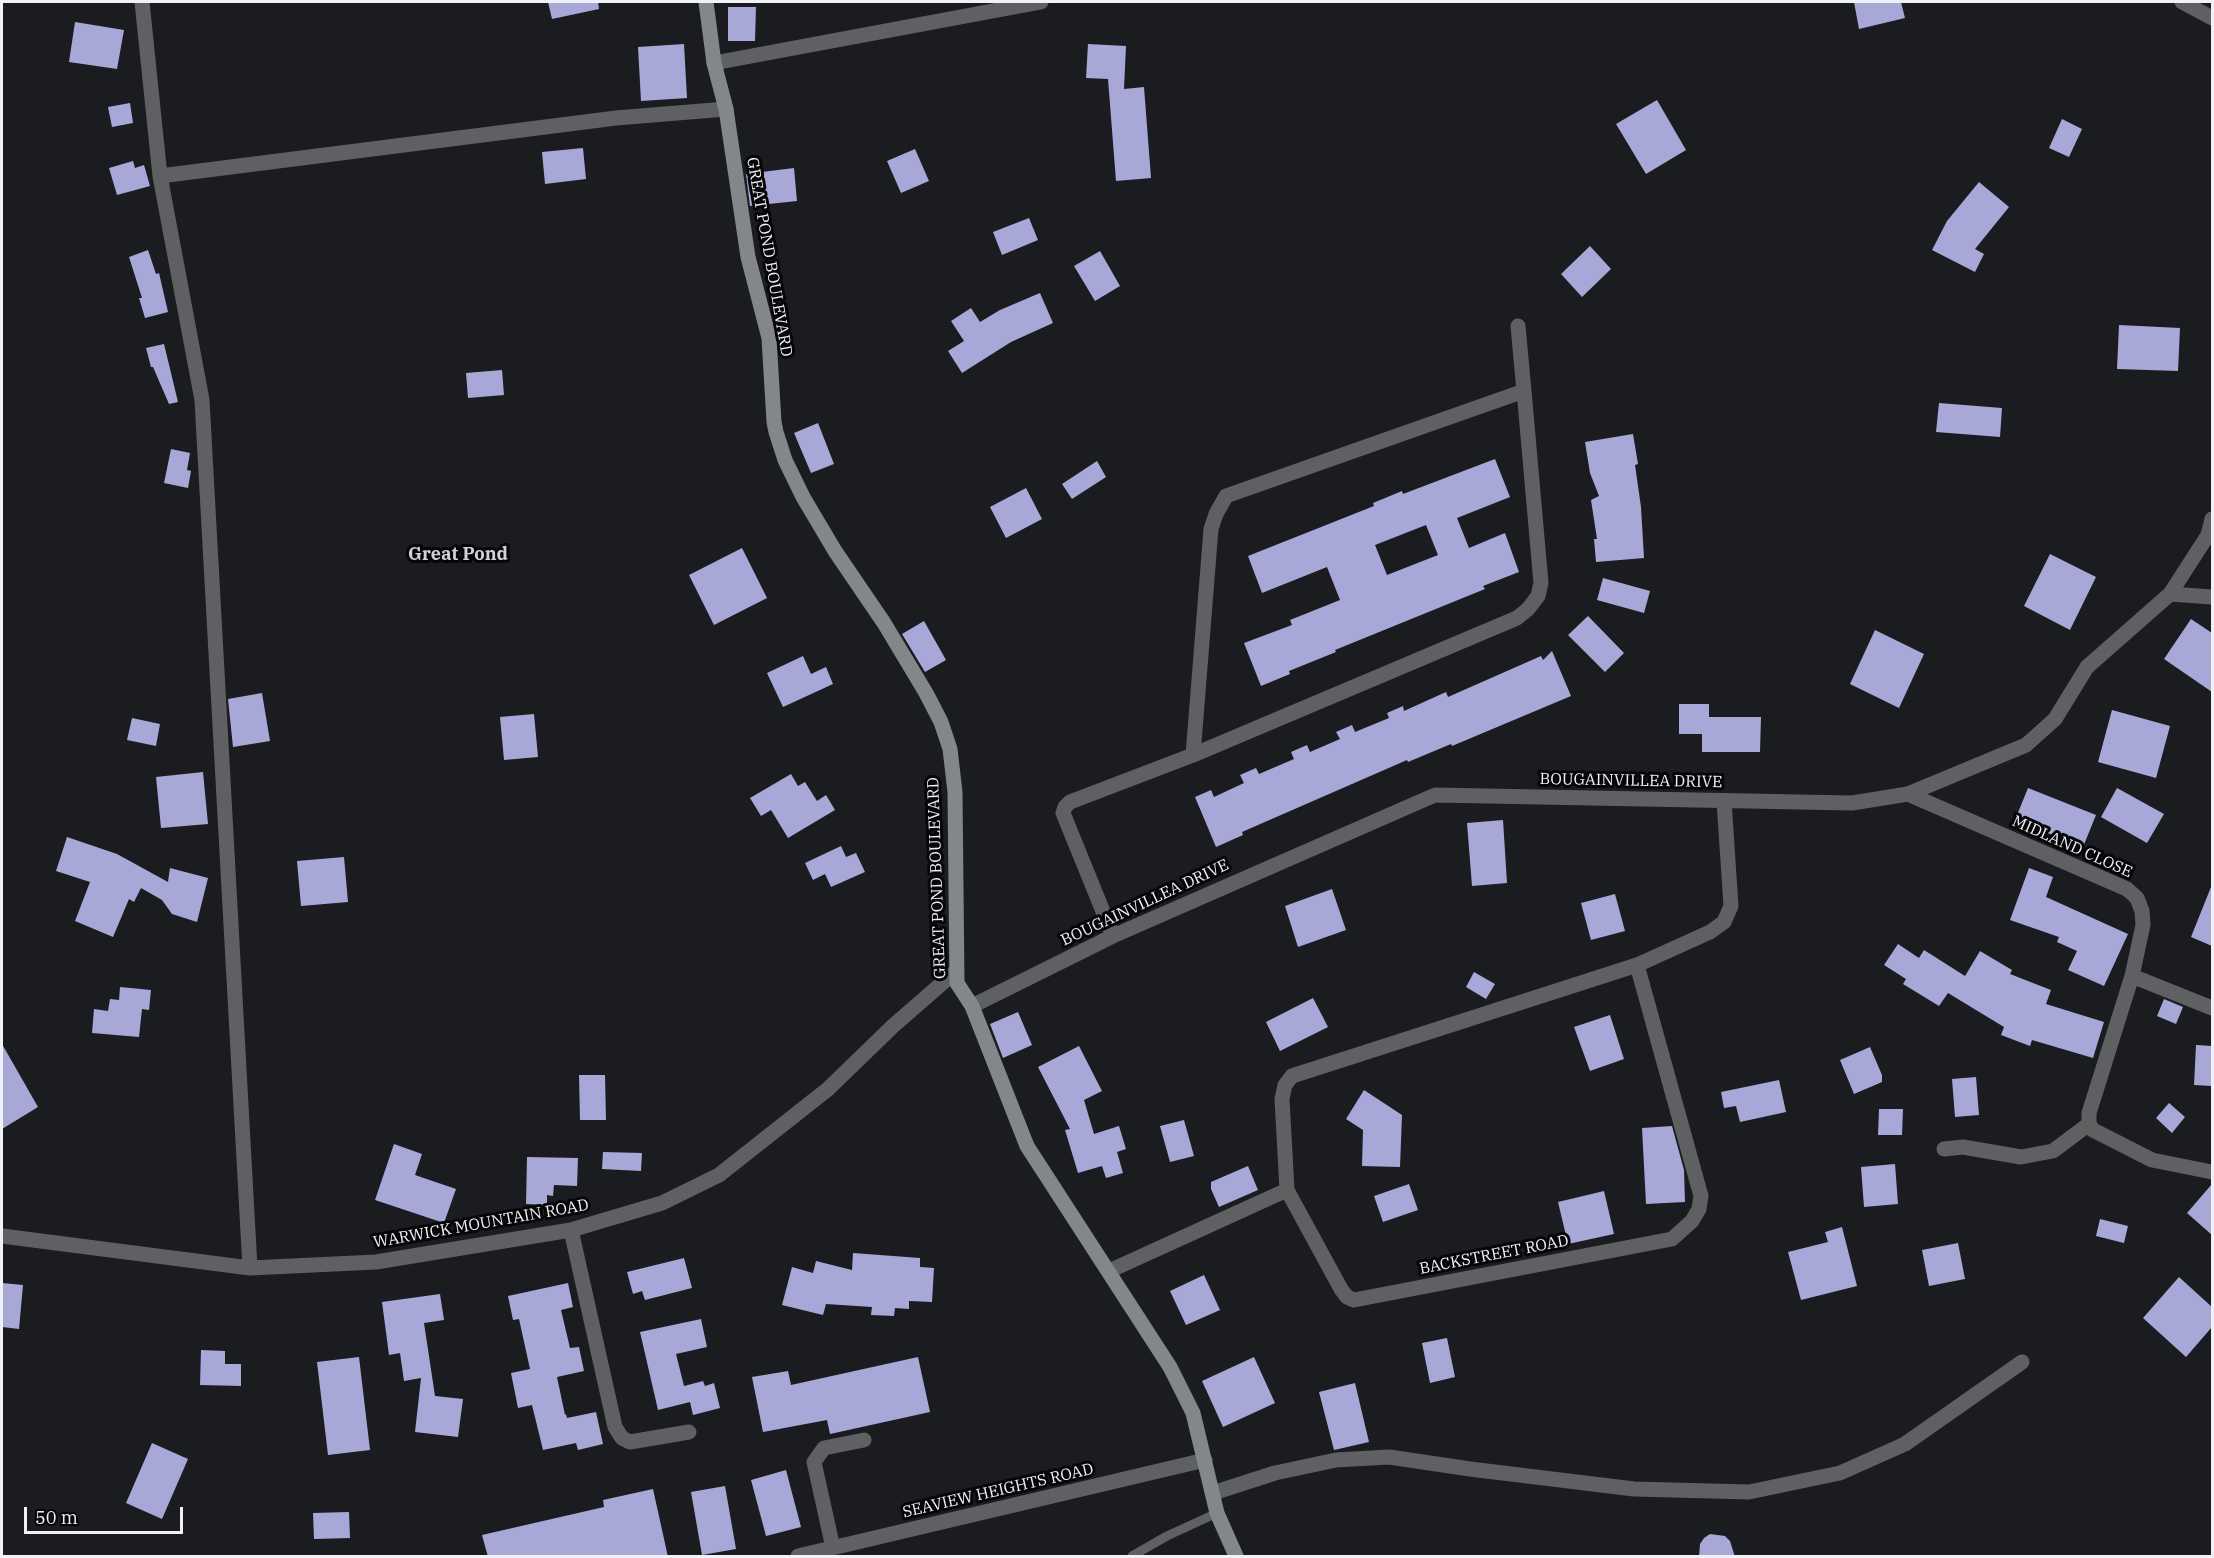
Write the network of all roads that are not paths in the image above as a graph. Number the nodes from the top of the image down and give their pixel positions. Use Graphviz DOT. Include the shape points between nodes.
graph roads {
  1 [pos="142,2"];
  2 [pos="706,2"];
  3 [pos="1041,2"];
  4 [pos="2182,2"];
  5 [pos="2212,18"];
  6 [pos="714,63"];
  7 [pos="726,109"];
  8 [pos="160,176"];
  9 [pos="1518,326"];
  10 [pos="1524,391"];
  11 [pos="2212,519"];
  12 [pos="2170,594"];
  13 [pos="2212,597"];
  14 [pos="1193,755"];
  15 [pos="1908,794"];
  16 [pos="1724,801"];
  17 [pos="1113,936"];
  18 [pos="1637,965"];
  19 [pos="955,972"];
  20 [pos="2132,976"];
  21 [pos="972,1006"];
  22 [pos="2212,1008"];
  23 [pos="2089,1124"];
  24 [pos="1944,1149"];
  25 [pos="2212,1172"];
  26 [pos="1287,1191"];
  27 [pos="571,1230"];
  28 [pos="2,1236"];
  29 [pos="250,1268"];
  30 [pos="1109,1272"];
  31 [pos="2022,1362"];
  32 [pos="689,1432"];
  33 [pos="864,1440"];
  34 [pos="1205,1460"];
  35 [pos="1213,1493"];
  36 [pos="1218,1513"];
  37 [pos="833,1548"];
  38 [pos="798,1557"];
  39 [pos="1132,1557"];
  40 [pos="1236,1557"];
  1 -- 8 [label="street"];
  2 -- 6 [label="street, GREAT POND BOULEVARD"];
  3 -- 6 [label="street"];
  4 -- 5 [label="street"];
  6 -- 7 [label="street, GREAT POND BOULEVARD"];
  7 -- 8 [label="street" via="616,118"];
  7 -- 19 [label="street, GREAT POND BOULEVARD" via="748,257 769,338 774,422 785,460 819,524 926,693 947,740 955,792"];
  8 -- 29 [label="street" via="202,400"];
  9 -- 10 [label="street"];
  10 -- 14 [label="street" via="1226,496 1211,529"];
  10 -- 14 [label="street" via="1541,583 1538,596 1528,609 1517,618"];
  11 -- 12 [label="street, BOUGAINVILLEA DRIVE" via="2208,535"];
  12 -- 13 [label="street"];
  12 -- 15 [label="street, BOUGAINVILLEA DRIVE" via="2087,667 2055,719 2026,745"];
  14 -- 17 [label="street" via="1065,807 1063,813"];
  15 -- 16 [label="street, BOUGAINVILLEA DRIVE" via="1852,803"];
  15 -- 20 [label="street, MIDLAND CLOSE" via="2127,889 2137,898 2143,925"];
  16 -- 17 [label="street, BOUGAINVILLEA DRIVE" via="1435,795"];
  16 -- 18 [label="street" via="1731,906 1724,922"];
  17 -- 21 [label="street, BOUGAINVILLEA DRIVE"];
  18 -- 26 [label="street" via="1292,1076 1282,1099"];
  18 -- 26 [label="street, BACKSTREET ROAD" via="1701,1196 1692,1221 1672,1239 1354,1300 1341,1289"];
  19 -- 21 [label="street, GREAT POND BOULEVARD" via="957,983"];
  19 -- 27 [label="street, WARWICK MOUNTAIN ROAD" via="828,1089 719,1175 662,1203"];
  20 -- 22 [label="street"];
  20 -- 23 [label="street, MIDLAND CLOSE" via="2089,1113"];
  21 -- 30 [label="street, GREAT POND BOULEVARD" via="1027,1146"];
  23 -- 24 [label="street" via="2053,1151 2021,1157 1963,1147"];
  23 -- 25 [label="street" via="2093,1130 2152,1160"];
  26 -- 30 [label="street"];
  27 -- 29 [label="street, WARWICK MOUNTAIN ROAD" via="376,1262"];
  27 -- 32 [label="street" via="615,1427 630,1442"];
  28 -- 29 [label="street, WARWICK MOUNTAIN ROAD"];
  30 -- 34 [label="street, GREAT POND BOULEVARD" via="1170,1366 1193,1413"];
  31 -- 35 [label="street" via="1905,1444 1840,1473 1749,1492 1634,1489 1389,1456 1336,1460 1275,1473"];
  33 -- 37 [label="street" via="824,1448 814,1462"];
  34 -- 35 [label="street, GREAT POND BOULEVARD"];
  34 -- 37 [label="street, SEAVIEW HEIGHTS ROAD"];
  35 -- 36 [label="street, GREAT POND BOULEVARD"];
  36 -- 39 [label="lane"];
  36 -- 40 [label="street, GREAT POND BOULEVARD"];
  37 -- 38 [label="street, SEAVIEW HEIGHTS ROAD"];
}
